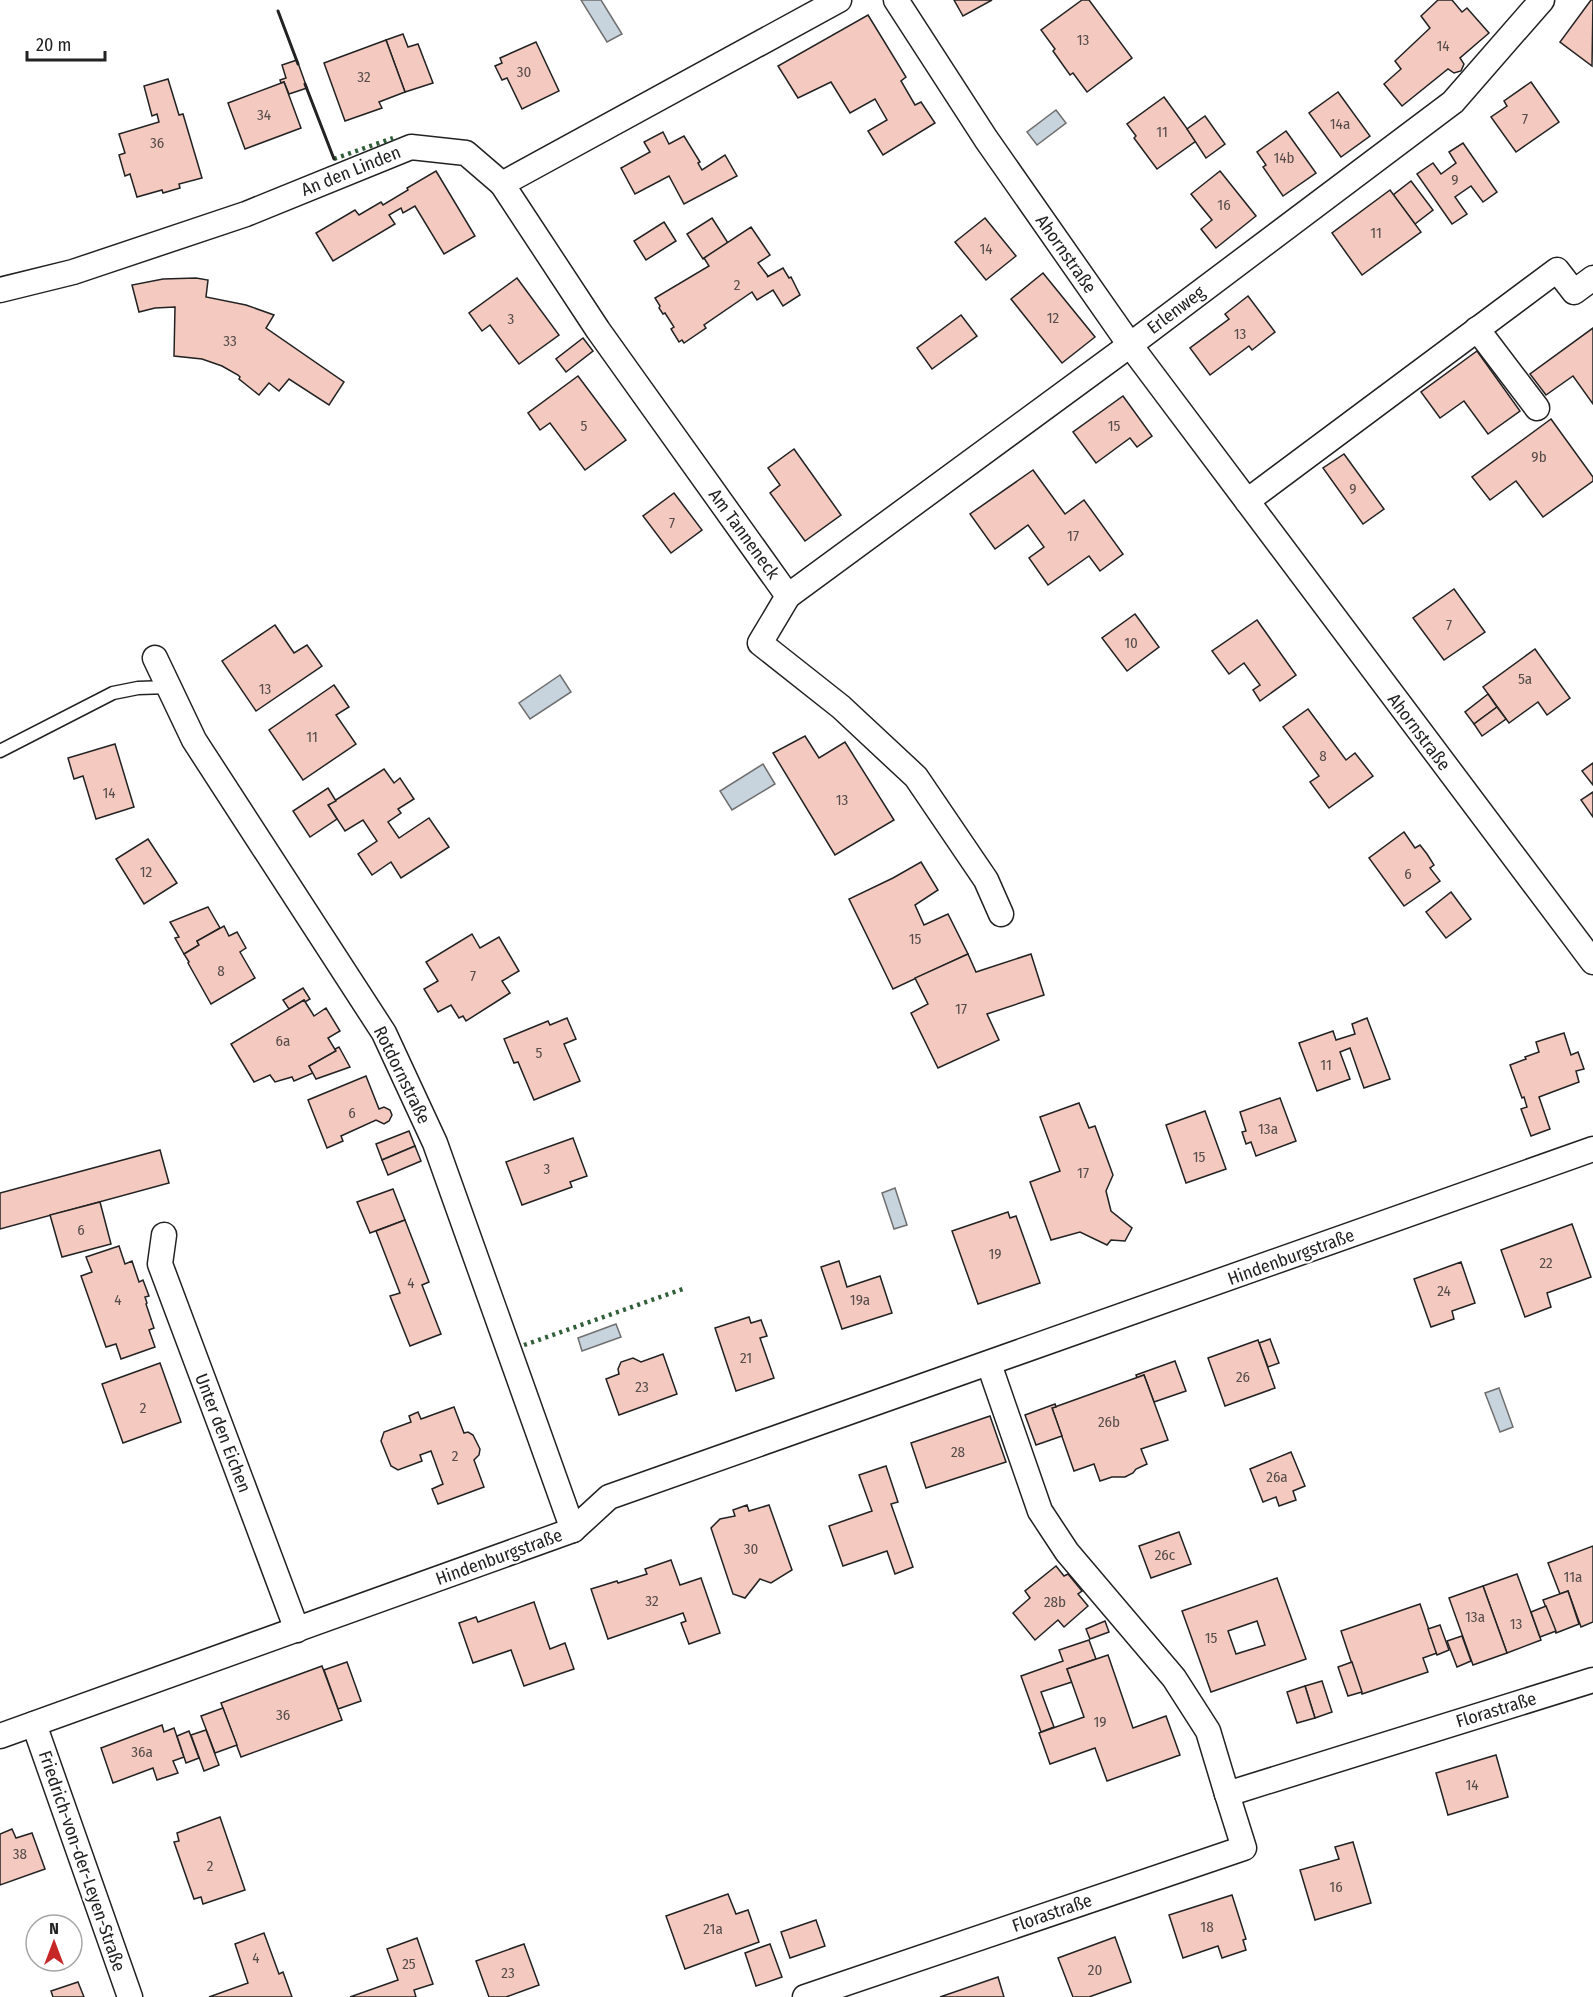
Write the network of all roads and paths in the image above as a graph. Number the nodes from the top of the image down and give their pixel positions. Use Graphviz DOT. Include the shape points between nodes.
graph roads {
  1 [pos="839,0"];
  2 [pos="896,0"];
  3 [pos="1542,0"];
  4 [pos="502,184"];
  5 [pos="1593,278"];
  6 [pos="0,290"];
  7 [pos="1477,329"];
  8 [pos="1130,345"];
  9 [pos="1537,408"];
  10 [pos="1247,501"];
  11 [pos="788,596"];
  12 [pos="155,658"];
  13 [pos="169,687"];
  14 [pos="0,751"];
  15 [pos="1001,914"];
  16 [pos="1593,962"];
  17 [pos="1593,1149"];
  18 [pos="164,1235"];
  19 [pos="989,1364"];
  20 [pos="573,1530"];
  21 [pos="297,1629"];
  22 [pos="1593,1680"];
  23 [pos="34,1724"];
  24 [pos="0,1737"];
  25 [pos="1227,1794"];
  26 [pos="130,1997"];
  27 [pos="805,1997"];
  1 -- 4 [label="street"];
  2 -- 8 [label="street, Ahornstraße" via="986,139"];
  3 -- 8 [label="street, Erlenweg" via="1453,102"];
  4 -- 6 [label="street, An den Linden" via="466,153 411,147 246,214 73,272"];
  4 -- 11 [label="street, Am Tanneneck" via="598,330"];
  5 -- 7 [label="street" via="1574,292 1557,270"];
  7 -- 9 [label="street"];
  7 -- 10 [label="street"];
  8 -- 10 [label="street, Ahornstraße"];
  8 -- 11 [label="street, Erlenweg"];
  10 -- 16 [label="street, Ahornstraße"];
  11 -- 15 [label="street, Am Tanneneck" via="760,643 841,707 916,777 986,880"];
  12 -- 13 [label="street, Rotdornstraße"];
  13 -- 14 [label="lane" via="113,693"];
  13 -- 20 [label="street, Rotdornstraße" via="194,740 384,1033 435,1143"];
  17 -- 19 [label="street, Hindenburgstraße"];
  18 -- 21 [label="street, Unter den Eichen" via="160,1264"];
  19 -- 20 [label="street, Hindenburgstraße" via="609,1497"];
  19 -- 25 [label="street, Florastraße" via="1040,1511 1066,1552 1173,1678 1208,1731"];
  20 -- 21 [label="street, Hindenburgstraße"];
  21 -- 23 [label="street, Hindenburgstraße"];
  22 -- 25 [label="street, Florastraße"];
  23 -- 24 [label="street, Hindenburgstraße"];
  23 -- 26 [label="street, Friedrich-von-der-Leyen-Straße"];
  25 -- 27 [label="street, Florastraße" via="1244,1848"];
}
